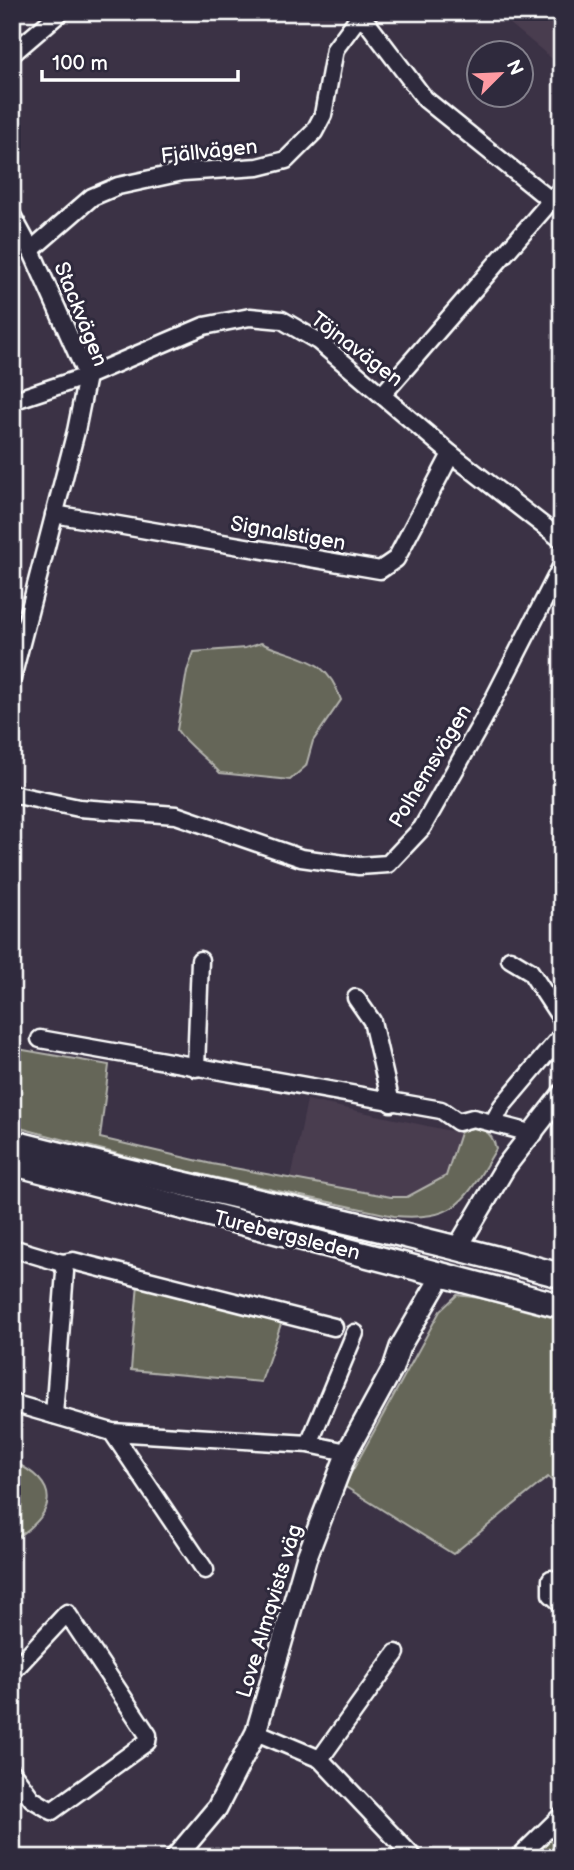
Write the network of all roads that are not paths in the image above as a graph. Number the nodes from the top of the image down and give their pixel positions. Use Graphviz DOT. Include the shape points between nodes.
graph roads {
  1 [pos="61,12"];
  2 [pos="368,16"];
  3 [pos="12,54"];
  4 [pos="562,188"];
  5 [pos="549,199"];
  6 [pos="12,215"];
  7 [pos="32,250"];
  8 [pos="88,376"];
  9 [pos="383,394"];
  10 [pos="12,401"];
  11 [pos="451,454"];
  12 [pos="54,514"];
  13 [pos="562,540"];
  14 [pos="562,565"];
  15 [pos="12,678"];
  16 [pos="12,794"];
  17 [pos="510,959"];
  18 [pos="200,961"];
  19 [pos="356,998"];
  20 [pos="562,1020"];
  21 [pos="562,1035"];
  22 [pos="40,1039"];
  23 [pos="196,1068"];
  24 [pos="562,1094"];
  25 [pos="391,1103"];
  26 [pos="493,1123"];
  27 [pos="534,1134"];
  28 [pos="12,1142"];
  29 [pos="12,1163"];
  30 [pos="12,1248"];
  31 [pos="465,1248"];
  32 [pos="62,1263"];
  33 [pos="448,1276"];
  34 [pos="562,1276"];
  35 [pos="562,1306"];
  36 [pos="334,1327"];
  37 [pos="355,1333"];
  38 [pos="12,1403"];
  39 [pos="54,1415"];
  40 [pos="112,1432"];
  41 [pos="309,1444"];
  42 [pos="347,1452"];
  43 [pos="205,1570"];
  44 [pos="551,1578"];
  45 [pos="562,1604"];
  46 [pos="396,1653"];
  47 [pos="12,1672"];
  48 [pos="256,1732"];
  49 [pos="320,1759"];
  50 [pos="12,1772"];
  51 [pos="562,1815"];
  52 [pos="175,1858"];
  53 [pos="414,1858"];
  54 [pos="518,1858"];
  1 -- 3 [label="street"];
  2 -- 5 [label="street" via="425,99"];
  2 -- 7 [label="street, Fjällvägen" via="335,49 323,115 314,132 286,160 258,167 183,172 118,186 92,197"];
  4 -- 5 [label="street"];
  5 -- 9 [label="street"];
  6 -- 7 [label="street, Stackvägen"];
  7 -- 8 [label="street, Stackvägen"];
  8 -- 9 [label="street, Töjnavägen" via="204,326 250,317 282,320 318,341"];
  8 -- 10 [label="street, Töjnavägen"];
  8 -- 12 [label="street, Stackvägen"];
  9 -- 11 [label="street, Töjnavägen"];
  11 -- 12 [label="street, Signalstigen" via="396,559 380,569"];
  11 -- 13 [label="street, Töjnavägen"];
  12 -- 15 [label="street, Stackvägen"];
  14 -- 16 [label="street, Polhemsvägen" via="422,828 388,864 359,866 301,858 176,815 79,808"];
  17 -- 20 [label="street" via="530,971"];
  18 -- 23 [label="street"];
  19 -- 25 [label="street" via="372,1021"];
  21 -- 26 [label="street"];
  22 -- 23 [label="street"];
  23 -- 25 [label="street"];
  24 -- 27 [label="street"];
  25 -- 26 [label="street" via="441,1110 458,1122 473,1118"];
  26 -- 27 [label="street"];
  27 -- 31 [label="street" via="506,1166"];
  28 -- 31 [label="main road, Turebergsleden"];
  29 -- 33 [label="main road, Turebergsleden"];
  30 -- 32 [label="street"];
  31 -- 33 [label="main road"];
  31 -- 34 [label="main road, Turebergsleden"];
  32 -- 36 [label="street" via="73,1261"];
  32 -- 39 [label="street"];
  33 -- 35 [label="main road, Turebergsleden"];
  33 -- 42 [label="street, Love Almqvists väg" via="410,1350 393,1368"];
  37 -- 41 [label="street"];
  38 -- 39 [label="street"];
  39 -- 40 [label="street"];
  40 -- 41 [label="street"];
  40 -- 43 [label="street"];
  41 -- 42 [label="street"];
  42 -- 48 [label="street, Love Almqvists väg" via="306,1559"];
  44 -- 45 [label="street" via="551,1594"];
  46 -- 49 [label="street"];
  47 -- 50 [label="street" via="67,1613 148,1735 146,1742 52,1811 32,1799"];
  48 -- 49 [label="street"];
  48 -- 52 [label="street, Love Almqvists väg" via="217,1808"];
  49 -- 53 [label="street"];
  51 -- 54 [label="street"];
}
